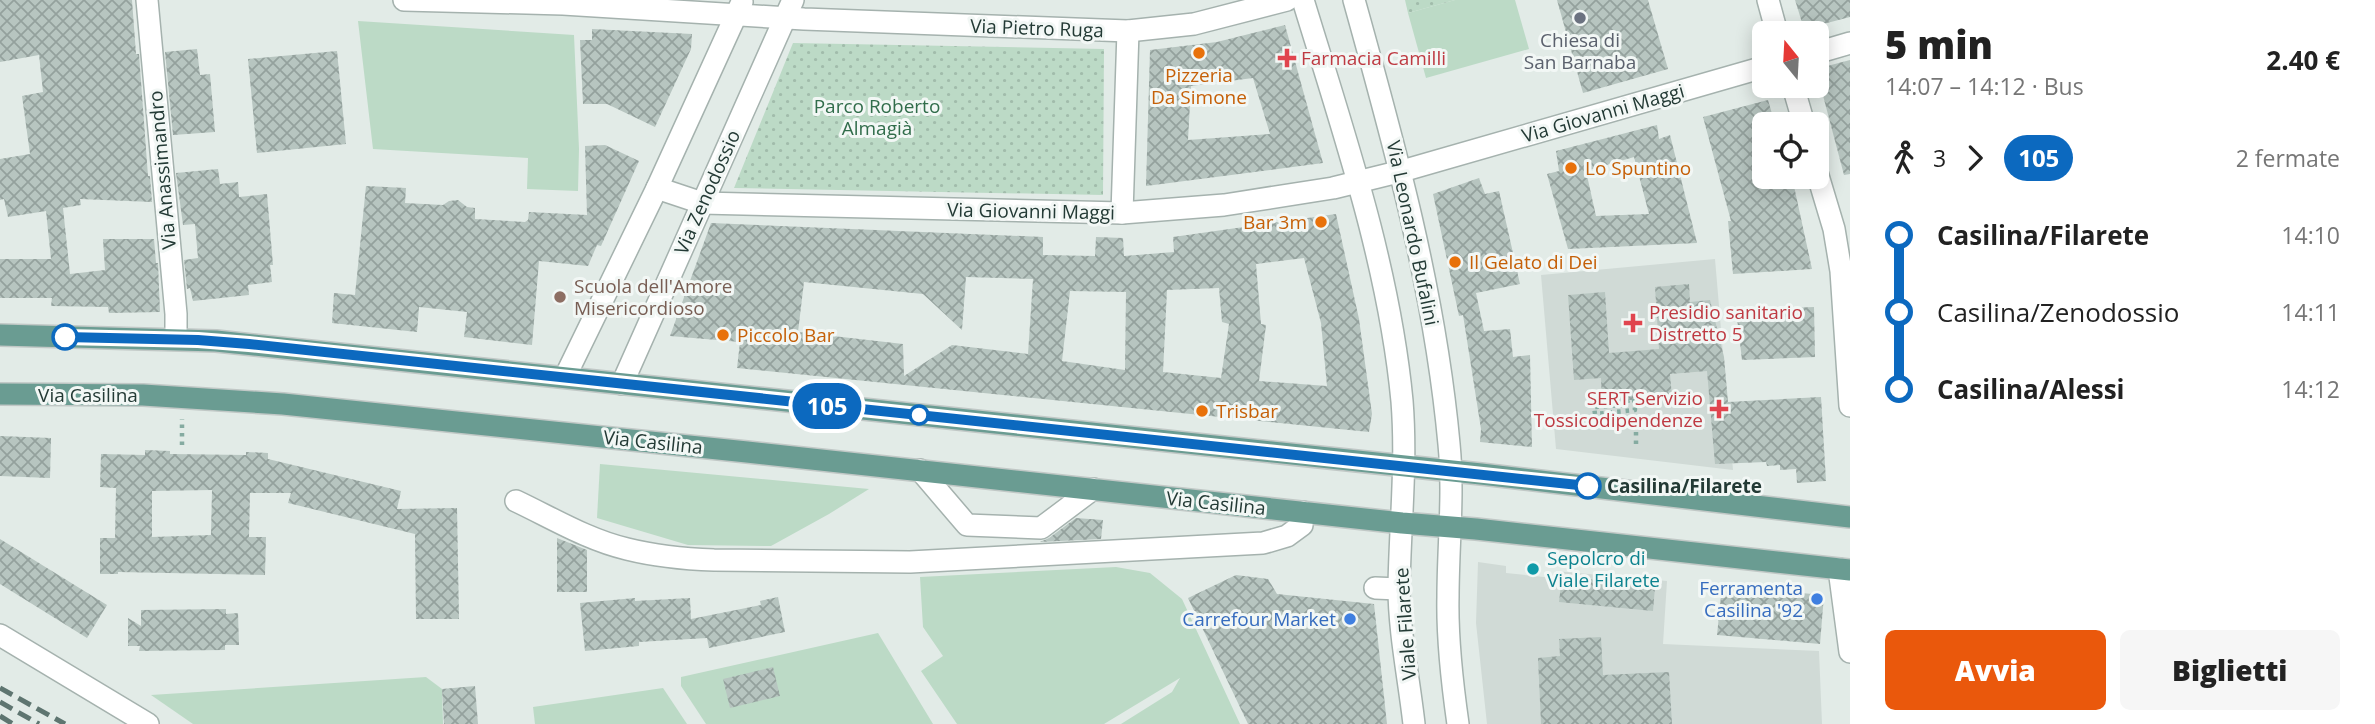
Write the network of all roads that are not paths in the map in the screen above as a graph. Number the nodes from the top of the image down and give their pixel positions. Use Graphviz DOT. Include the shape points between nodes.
graph roads {
  1 [pos="147,0"];
  2 [pos="404,0"];
  3 [pos="1287,0"];
  4 [pos="1303,0"];
  5 [pos="1354,0"];
  6 [pos="1768,0"];
  7 [pos="563,2"];
  8 [pos="740,7"];
  9 [pos="788,9"];
  10 [pos="1774,21"];
  11 [pos="1128,31"];
  12 [pos="1850,43"];
  13 [pos="1829,49"];
  14 [pos="1752,71"];
  15 [pos="1402,171"];
  16 [pos="1358,182"];
  17 [pos="657,188"];
  18 [pos="1825,189"];
  19 [pos="702,204"];
  20 [pos="1122,213"];
  21 [pos="1842,227"];
  22 [pos="0,335"];
  23 [pos="1848,337"];
  24 [pos="176,339"];
  25 [pos="565,377"];
  26 [pos="622,384"];
  27 [pos="0,394"];
  28 [pos="1850,406"];
  29 [pos="1405,467"];
  30 [pos="920,471"];
  31 [pos="1451,471"];
  32 [pos="1093,489"];
  33 [pos="516,501"];
  34 [pos="1303,512"];
  35 [pos="1850,517"];
  36 [pos="1402,523"];
  37 [pos="1451,527"];
  38 [pos="1845,570"];
  39 [pos="1375,588"];
  40 [pos="1399,589"];
  41 [pos="0,635"];
  42 [pos="1850,652"];
  43 [pos="148,724"];
  44 [pos="1414,724"];
  45 [pos="1458,724"];
  1 -- 24 [label="street, Via Anassimandro"];
  2 -- 7 [label="street, Via Pietro Ruga"];
  3 -- 11 [label="street, Via Pietro Ruga" via="1194,24"];
  4 -- 16 [label="street, Via Leonardo Bufalini"];
  5 -- 15 [label="street, Via Leonardo Bufalini"];
  6 -- 10 [label="street"];
  7 -- 8 [label="street, Via Pietro Ruga"];
  8 -- 9 [label="street, Via Pietro Ruga"];
  8 -- 17 [label="street"];
  9 -- 11 [label="street, Via Pietro Ruga"];
  9 -- 19 [label="street, Via Zenodossio"];
  11 -- 20 [label="street"];
  12 -- 13 [label="street"];
  14 -- 15 [label="street, Via Giovanni Maggi"];
  15 -- 16 [label="street, Via Giovanni Maggi"];
  15 -- 31 [label="street, Via Leonardo Bufalini" via="1432,316"];
  16 -- 20 [label="street, Via Giovanni Maggi" via="1271,199"];
  16 -- 29 [label="street, Via Leonardo Bufalini" via="1390,320"];
  17 -- 19 [label="street, Via Giovanni Maggi"];
  17 -- 25 [label="street"];
  18 -- 21 [label="street"];
  19 -- 20 [label="street, Via Giovanni Maggi"];
  19 -- 26 [label="street, Via Zenodossio"];
  21 -- 23 [label="street"];
  22 -- 24 [label="main road"];
  23 -- 28 [label="street"];
  24 -- 25 [label="main road"];
  25 -- 26 [label="main road"];
  26 -- 29 [label="main road"];
  27 -- 30 [label="main road, Via Casilina" via="143,395 271,403"];
  29 -- 31 [label="main road"];
  29 -- 36 [label="street, Via Leonardo Bufalini"];
  30 -- 32 [label="main road, Via Casilina"];
  30 -- 32 [label="street" via="967,525 1041,528"];
  31 -- 35 [label="main road"];
  31 -- 37 [label="street, Via Leonardo Bufalini"];
  32 -- 34 [label="main road, Via Casilina"];
  33 -- 34 [label="street, Via Casilina" via="625,549 714,560 910,562 1263,543 1302,526"];
  34 -- 36 [label="main road, Via Casilina"];
  36 -- 37 [label="main road, Via Casilina"];
  36 -- 40 [label="street, Viale Filarete"];
  37 -- 38 [label="main road, Via Casilina"];
  37 -- 45 [label="street" via="1448,602"];
  38 -- 42 [label="street"];
  39 -- 40 [label="street"];
  40 -- 44 [label="street, Viale Filarete"];
  41 -- 43 [label="street"];
}
